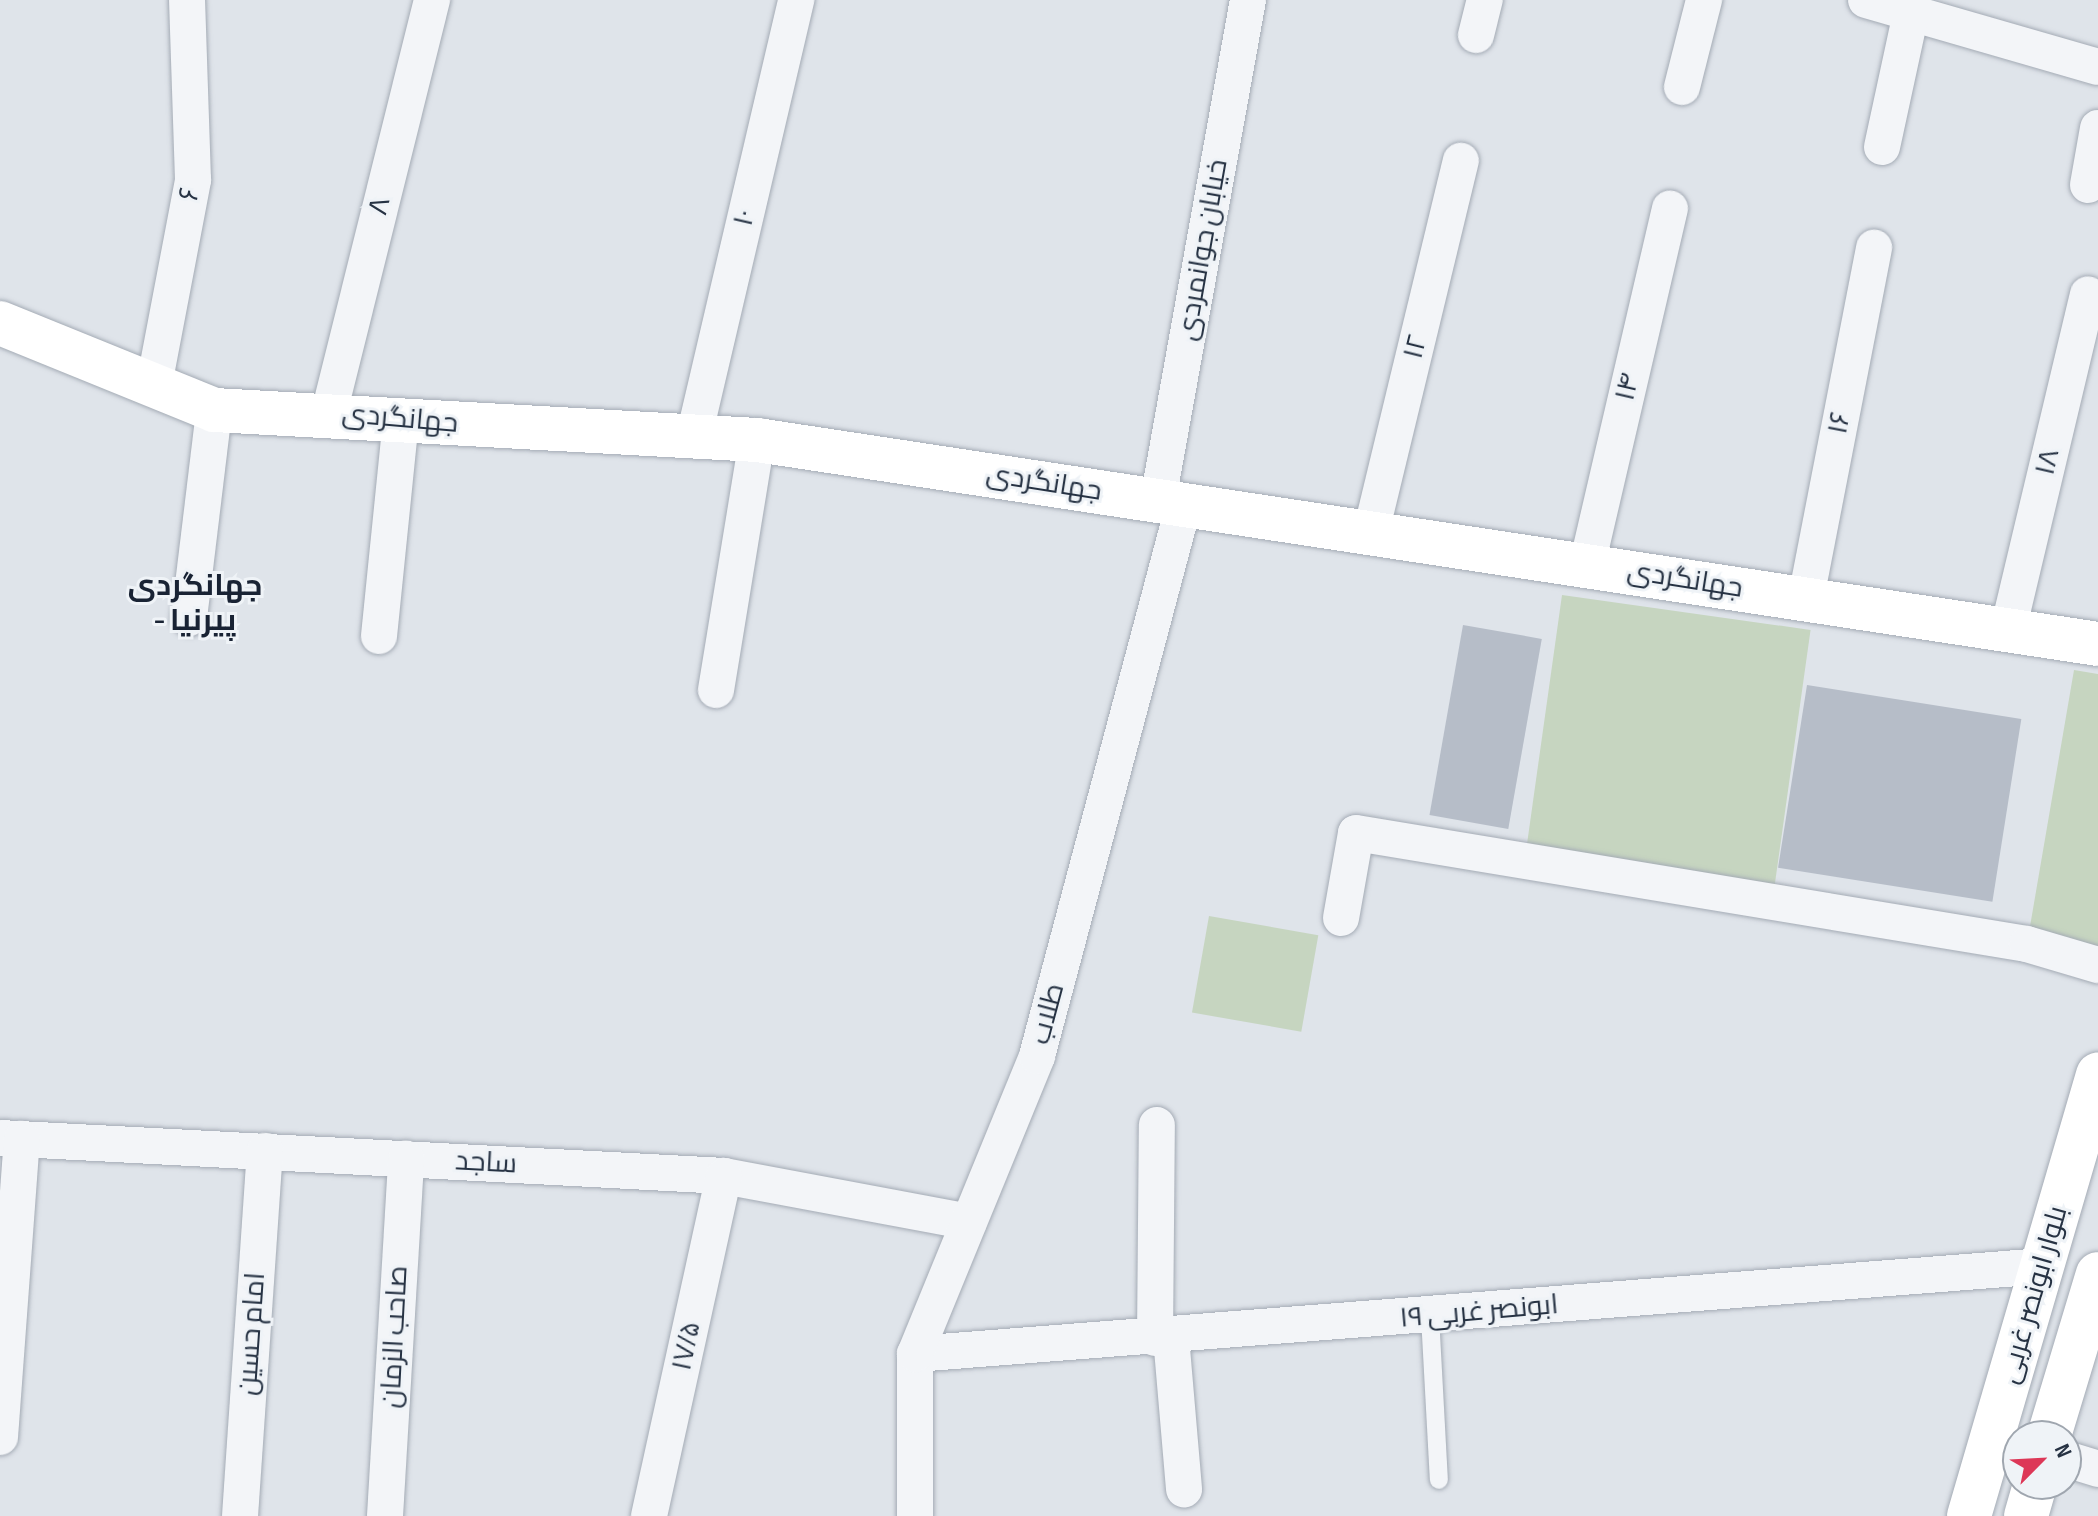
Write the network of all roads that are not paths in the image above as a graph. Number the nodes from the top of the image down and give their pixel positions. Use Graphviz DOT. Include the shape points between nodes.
graph roads {
  1 [pos="187,0"];
  2 [pos="432,0"];
  3 [pos="796,0"];
  4 [pos="1248,0"];
  5 [pos="1485,0"];
  6 [pos="1704,0"];
  7 [pos="1866,0"];
  8 [pos="1922,10"];
  9 [pos="1476,35"];
  10 [pos="2098,67"];
  11 [pos="1682,87"];
  12 [pos="2098,128"];
  13 [pos="1882,147"];
  14 [pos="1461,161"];
  15 [pos="2088,185"];
  16 [pos="1670,209"];
  17 [pos="1874,248"];
  18 [pos="2088,294"];
  19 [pos="0,323"];
  20 [pos="154,385"];
  21 [pos="214,410"];
  22 [pos="329,413"];
  23 [pos="401,421"];
  24 [pos="694,436"];
  25 [pos="757,440"];
  26 [pos="1171,502"];
  27 [pos="1371,532"];
  28 [pos="1587,565"];
  29 [pos="1806,598"];
  30 [pos="189,618"];
  31 [pos="2008,630"];
  32 [pos="379,636"];
  33 [pos="2098,644"];
  34 [pos="716,690"];
  35 [pos="1341,918"];
  36 [pos="2098,965"];
  37 [pos="2098,1074"];
  38 [pos="1157,1125"];
  39 [pos="11,1138"];
  40 [pos="265,1151"];
  41 [pos="406,1159"];
  42 [pos="724,1176"];
  43 [pos="969,1222"];
  44 [pos="2043,1266"];
  45 [pos="2098,1274"];
  46 [pos="1430,1316"];
  47 [pos="1163,1338"];
  48 [pos="915,1354"];
  49 [pos="2054,1420"];
  50 [pos="0,1437"];
  51 [pos="1439,1480"];
  52 [pos="1184,1489"];
  53 [pos="240,1516"];
  54 [pos="385,1516"];
  55 [pos="649,1516"];
  56 [pos="915,1516"];
  57 [pos="1969,1516"];
  1 -- 20 [label="street, ۶" via="193,180"];
  2 -- 22 [label="street, ۸"];
  3 -- 24 [label="street, ۱۰"];
  4 -- 26 [label="street, خیابان جوانمردی"];
  5 -- 9 [label="street"];
  6 -- 11 [label="street"];
  7 -- 8 [label="street"];
  8 -- 10 [label="street"];
  8 -- 13 [label="street"];
  12 -- 15 [label="street"];
  14 -- 27 [label="street, ۱۲"];
  16 -- 28 [label="street, ۱۴"];
  17 -- 29 [label="street, ۱۶"];
  18 -- 31 [label="street, ۱۸"];
  19 -- 20 [label="street, جهانگردی"];
  20 -- 21 [label="street, جهانگردی"];
  21 -- 22 [label="street, جهانگردی"];
  21 -- 30 [label="street"];
  22 -- 23 [label="street, جهانگردی"];
  23 -- 24 [label="street, جهانگردی"];
  23 -- 32 [label="street"];
  24 -- 25 [label="street, جهانگردی"];
  25 -- 26 [label="street, جهانگردی"];
  25 -- 34 [label="street"];
  26 -- 27 [label="street, جهانگردی"];
  26 -- 43 [label="street, طلاب" via="1037,1056"];
  27 -- 28 [label="street, جهانگردی"];
  28 -- 29 [label="street, جهانگردی"];
  29 -- 31 [label="street, جهانگردی"];
  31 -- 33 [label="street, جهانگردی"];
  35 -- 36 [label="street" via="1356,833 2027,944"];
  37 -- 44 [label="street, بلوار ابونصر غربی"];
  38 -- 47 [label="street"];
  39 -- 40 [label="street, ساجد"];
  39 -- 50 [label="street"];
  40 -- 41 [label="street, ساجد"];
  40 -- 53 [label="street, امام حسین"];
  41 -- 42 [label="street, ساجد"];
  41 -- 54 [label="street, صاحب الزمان"];
  42 -- 43 [label="street, ساجد"];
  42 -- 55 [label="street, ۱۷/۵"];
  43 -- 48 [label="street, طلاب"];
  44 -- 46 [label="street, ابونصر غربی ۱۹"];
  44 -- 57 [label="street, بلوار ابونصر غربی"];
  45 -- 49 [label="street, بلوار ابونصر غربی"];
  46 -- 47 [label="street, ابونصر غربی ۱۹"];
  46 -- 51 [label="lane"];
  47 -- 48 [label="street, ابونصر غربی ۱۹"];
  47 -- 52 [label="street"];
  48 -- 56 [label="street, طلاب"];
}
